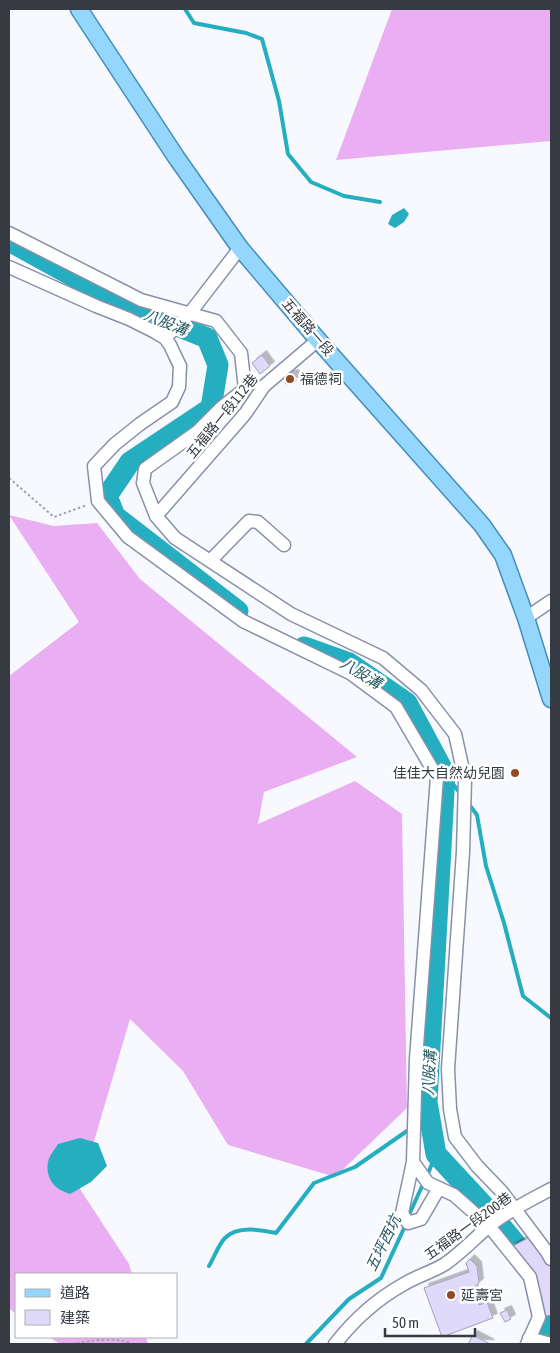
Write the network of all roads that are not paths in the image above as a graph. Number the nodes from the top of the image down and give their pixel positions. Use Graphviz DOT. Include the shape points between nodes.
graph roads {
  1 [pos="79,9"];
  2 [pos="9,233"];
  3 [pos="240,248"];
  4 [pos="9,267"];
  5 [pos="190,314"];
  6 [pos="165,338"];
  7 [pos="318,340"];
  8 [pos="244,377"];
  9 [pos="264,386"];
  10 [pos="156,516"];
  11 [pos="284,545"];
  12 [pos="210,561"];
  13 [pos="551,601"];
  14 [pos="526,618"];
  15 [pos="551,699"];
  16 [pos="413,1162"];
  17 [pos="439,1188"];
  18 [pos="551,1189"];
  19 [pos="514,1209"];
  20 [pos="489,1226"];
  21 [pos="551,1259"];
  22 [pos="528,1341"];
  23 [pos="335,1344"];
  24 [pos="551,1344"];
  1 -- 3 [label="main road, 五福路一段"];
  2 -- 5 [label="lane" via="140,300"];
  3 -- 5 [label="lane"];
  3 -- 7 [label="main road, 五福路一段"];
  4 -- 6 [label="lane" via="129,318"];
  5 -- 6 [label="lane"];
  5 -- 8 [label="lane" via="216,321 242,353"];
  6 -- 16 [label="lane" via="180,366 179,387 172,402 115,444 94,466 98,501 128,537 243,621 350,673 396,707 437,777 416,1059"];
  7 -- 9 [label="lane, 五福路一段112巷"];
  7 -- 14 [label="main road, 五福路一段" via="482,525 504,555"];
  8 -- 9 [label="lane"];
  8 -- 10 [label="lane" via="245,390 197,432 145,468 143,483"];
  9 -- 10 [label="lane, 五福路一段112巷"];
  10 -- 12 [label="lane" via="175,538"];
  11 -- 12 [label="lane" via="258,522 249,521"];
  12 -- 19 [label="lane" via="291,614 383,658 422,690 455,734 465,788 448,1069 450,1109 455,1137"];
  13 -- 14 [label="lane"];
  14 -- 15 [label="main road, 五福路一段"];
  16 -- 17 [label="lane" via="428,1183"];
  16 -- 17 [label="lane" via="402,1213 408,1223 421,1220"];
  17 -- 20 [label="lane" via="454,1195"];
  18 -- 19 [label="lane, 五福路一段200巷"];
  19 -- 20 [label="lane, 五福路一段200巷"];
  19 -- 21 [label="lane"];
  20 -- 22 [label="lane" via="530,1277 540,1317"];
  20 -- 23 [label="lane, 五福路一段200巷" via="445,1264 404,1284 374,1305 347,1328"];
  22 -- 24 [label="lane"];
}
